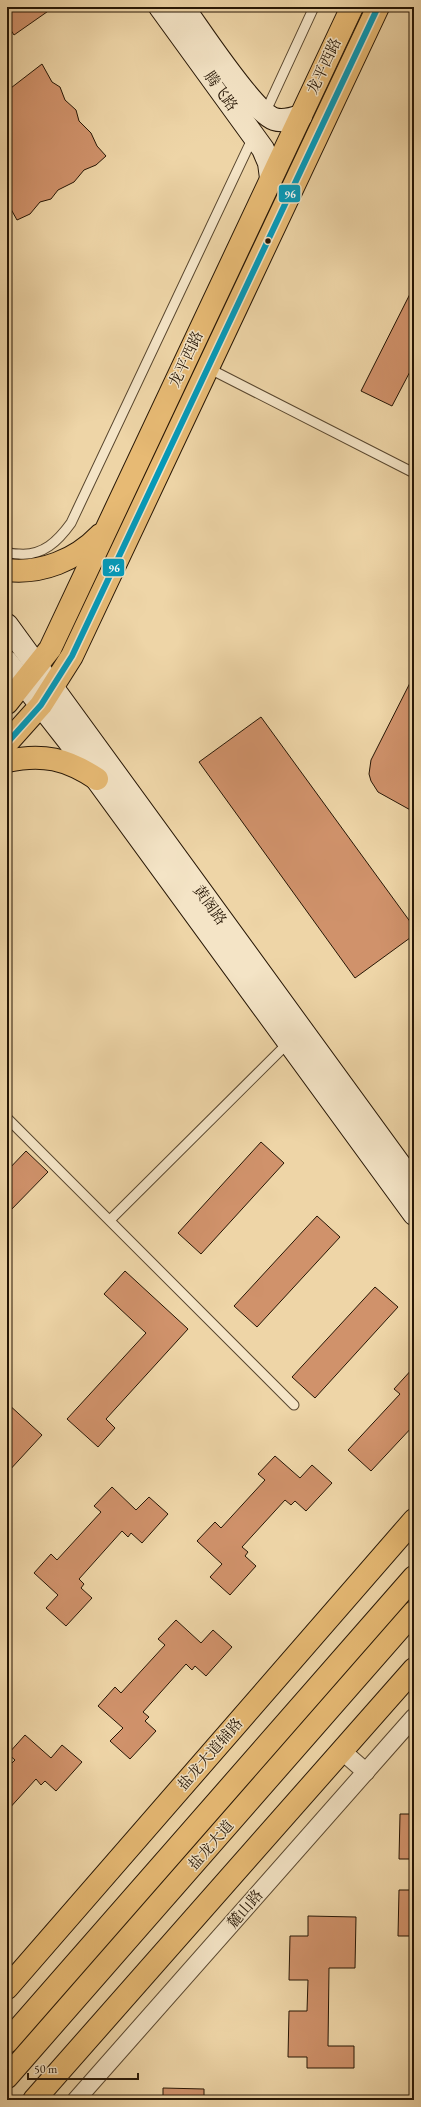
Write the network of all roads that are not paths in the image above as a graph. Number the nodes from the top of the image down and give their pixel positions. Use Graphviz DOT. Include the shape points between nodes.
graph roads {
  1 [pos="160,7"];
  2 [pos="183,7"];
  3 [pos="314,7"];
  4 [pos="352,7"];
  5 [pos="378,7"];
  6 [pos="301,116"];
  7 [pos="259,124"];
  8 [pos="271,178"];
  9 [pos="208,368"];
  10 [pos="414,473"];
  11 [pos="106,529"];
  12 [pos="7,552"];
  13 [pos="7,570"];
  14 [pos="7,625"];
  15 [pos="7,662"];
  16 [pos="30,675"];
  17 [pos="47,697"];
  18 [pos="7,703"];
  19 [pos="7,743"];
  20 [pos="7,761"];
  21 [pos="97,779"];
  22 [pos="295,1036"];
  23 [pos="7,1118"];
  24 [pos="414,1184"];
  25 [pos="414,1214"];
  26 [pos="110,1220"];
  27 [pos="294,1406"];
  28 [pos="414,1520"];
  29 [pos="414,1577"];
  30 [pos="414,1612"];
  31 [pos="414,1669"];
  32 [pos="414,1717"];
  33 [pos="342,1751"];
  34 [pos="366,1772"];
  35 [pos="7,1988"];
  36 [pos="7,2042"];
  37 [pos="7,2077"];
  38 [pos="34,2100"];
  39 [pos="76,2100"];
  1 -- 7 [label="main road, 腾飞路"];
  2 -- 7 [label="main road, 腾飞路" via="251,99"];
  3 -- 7 [label="lane"];
  4 -- 6 [label="main road, 龙平西路"];
  5 -- 9 [label="main road, 龙平西路"];
  6 -- 7 [label="main road"];
  6 -- 8 [label="main road, 龙平西路"];
  7 -- 8 [label="main road, 腾飞路"];
  7 -- 12 [label="lane" via="71,523 61,537 35,554"];
  8 -- 11 [label="main road, 龙平西路"];
  9 -- 10 [label="lane"];
  9 -- 17 [label="main road, 龙平西路" via="72,656"];
  11 -- 13 [label="main road" via="90,545 72,557 30,571"];
  11 -- 16 [label="main road, 龙平西路" via="50,649"];
  14 -- 16 [label="main road, 黄阁路"];
  15 -- 16 [label="main road, 黄阁路"];
  16 -- 17 [label="main road, 黄阁路"];
  16 -- 18 [label="main road, 龙平西路"];
  17 -- 19 [label="main road, 龙平西路"];
  17 -- 21 [label="main road, 黄阁路"];
  17 -- 22 [label="main road, 黄阁路"];
  20 -- 21 [label="main road" via="24,757 61,760 78,766"];
  21 -- 22 [label="main road, 黄阁路"];
  22 -- 24 [label="main road, 黄阁路"];
  22 -- 25 [label="main road, 黄阁路"];
  22 -- 26 [label="lane"];
  23 -- 26 [label="lane"];
  26 -- 27 [label="lane"];
  28 -- 35 [label="main road, 盐龙大道辅路"];
  29 -- 36 [label="main road, 盐龙大道"];
  30 -- 37 [label="main road, 盐龙大道"];
  31 -- 33 [label="main road"];
  32 -- 34 [label="street, 麓山路"];
  33 -- 34 [label="street"];
  33 -- 38 [label="main road"];
  34 -- 39 [label="street, 麓山路"];
}
